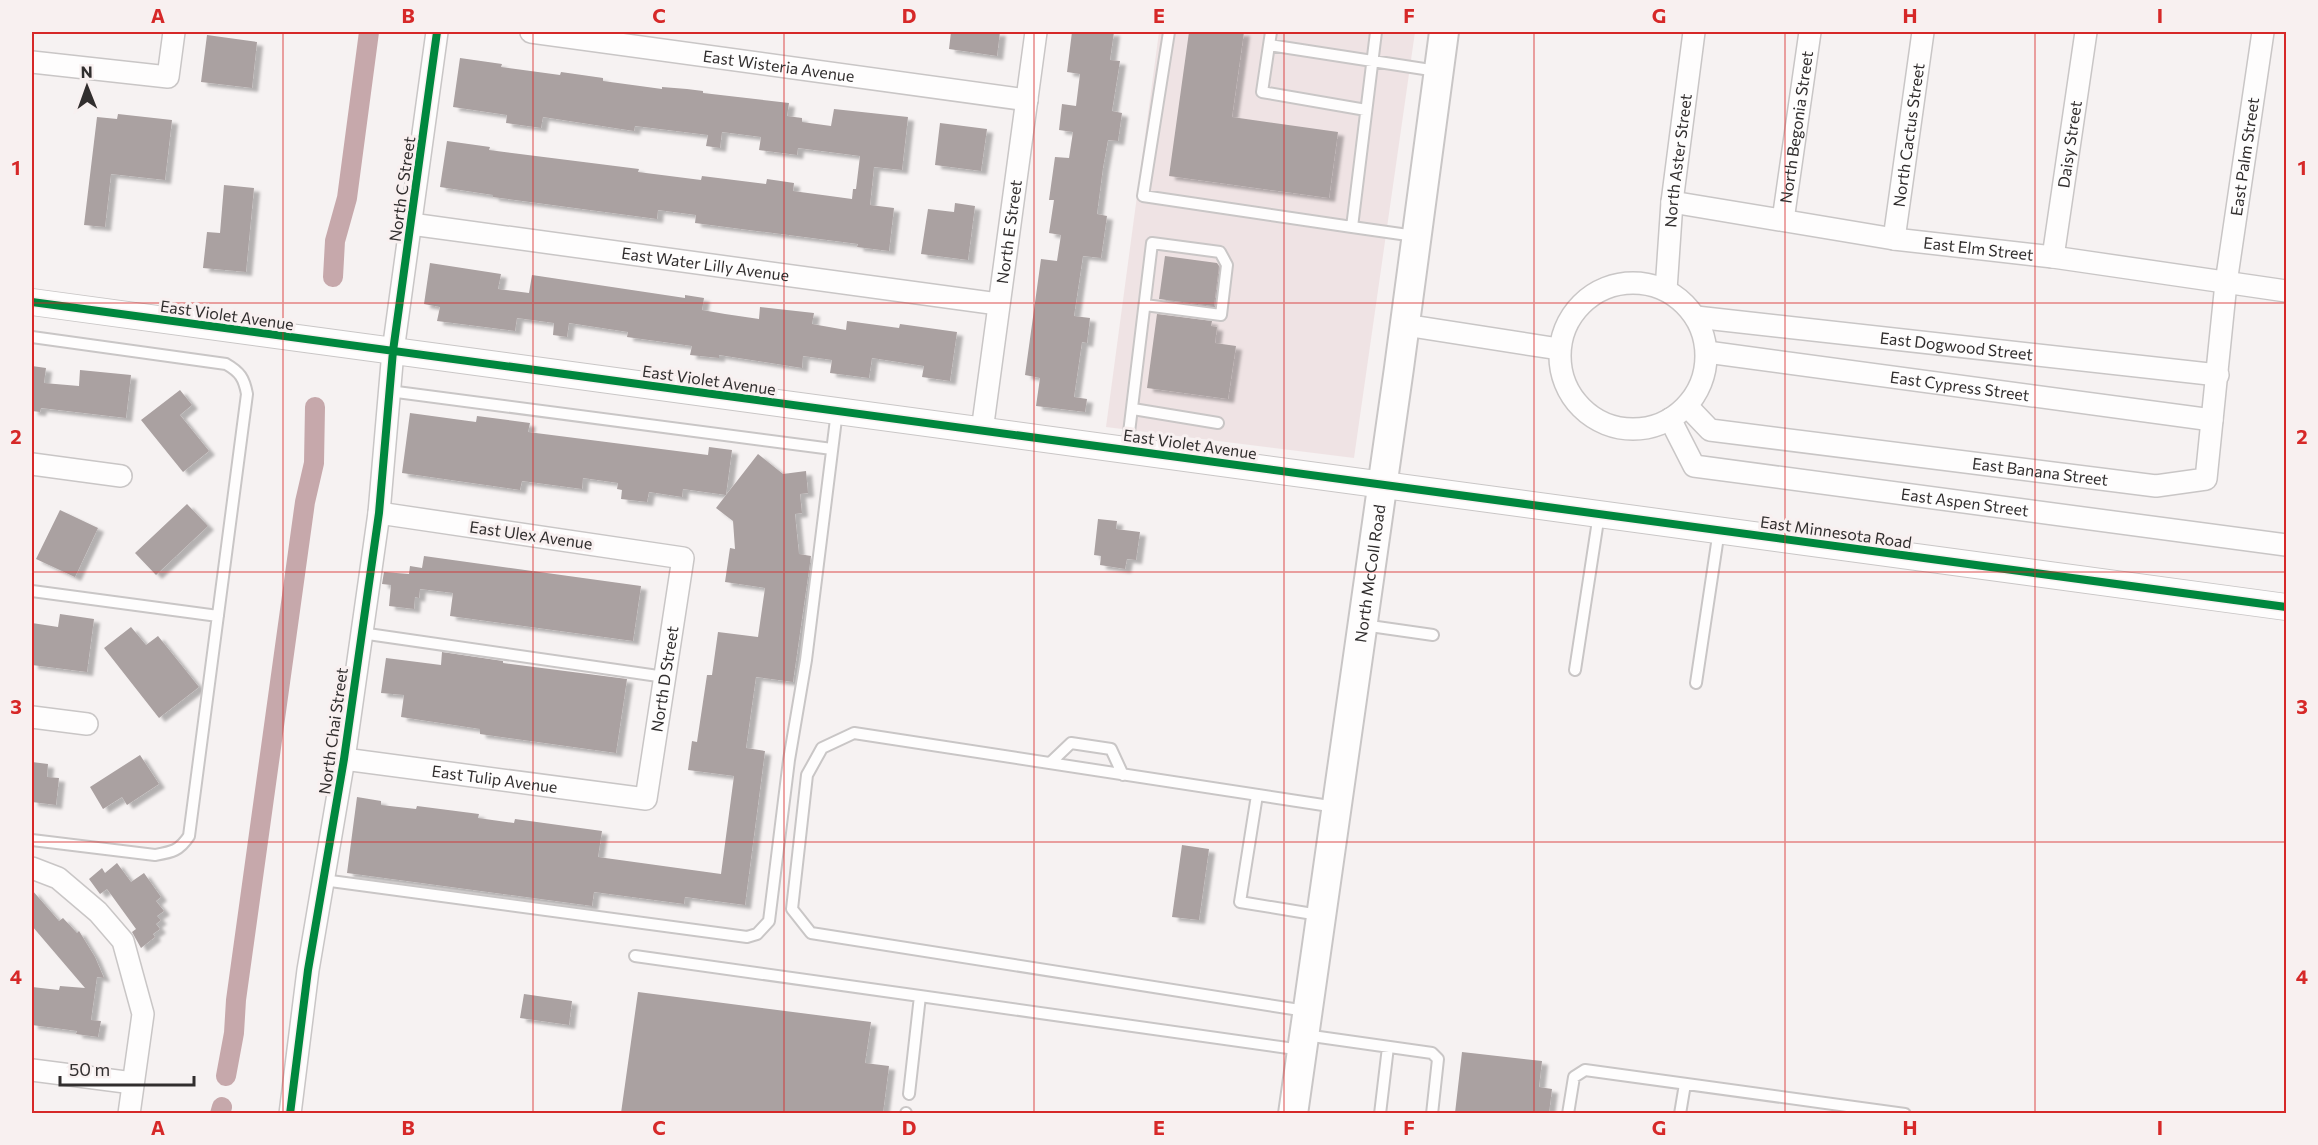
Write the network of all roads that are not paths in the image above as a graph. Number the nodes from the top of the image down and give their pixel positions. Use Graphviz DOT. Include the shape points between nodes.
graph roads {
  1 [pos="174,32"];
  2 [pos="437,32"];
  3 [pos="531,32"];
  4 [pos="1036,32"];
  5 [pos="1169,32"];
  6 [pos="1271,32"];
  7 [pos="1376,32"];
  8 [pos="1444,32"];
  9 [pos="1694,32"];
  10 [pos="1810,32"];
  11 [pos="1923,32"];
  12 [pos="2086,32"];
  13 [pos="2263,32"];
  14 [pos="1269,45"];
  15 [pos="1372,61"];
  16 [pos="32,62"];
  17 [pos="1438,72"];
  18 [pos="1026,100"];
  19 [pos="1366,110"];
  20 [pos="1672,202"];
  21 [pos="1783,220"];
  22 [pos="411,224"];
  23 [pos="1352,227"];
  24 [pos="1417,236"];
  25 [pos="1894,239"];
  26 [pos="2053,257"];
  27 [pos="2226,283"];
  28 [pos="1666,290"];
  29 [pos="2286,291"];
  30 [pos="32,302"];
  31 [pos="998,304"];
  32 [pos="1145,305"];
  33 [pos="1696,317"];
  34 [pos="1405,325"];
  35 [pos="32,337"];
  36 [pos="1559,349"];
  37 [pos="393,351"];
  38 [pos="1707,352"];
  39 [pos="2218,375"];
  40 [pos="389,391"];
  41 [pos="1687,406"];
  42 [pos="1132,409"];
  43 [pos="837,411"];
  44 [pos="1670,419"];
  45 [pos="2212,420"];
  46 [pos="1218,423"];
  47 [pos="982,431"];
  48 [pos="832,449"];
  49 [pos="1126,450"];
  50 [pos="32,464"];
  51 [pos="121,476"];
  52 [pos="1383,484"];
  53 [pos="379,513"];
  54 [pos="1599,513"];
  55 [pos="1719,530"];
  56 [pos="2286,545"];
  57 [pos="683,558"];
  58 [pos="32,591"];
  59 [pos="2286,607"];
  60 [pos="218,616"];
  61 [pos="1363,625"];
  62 [pos="361,633"];
  63 [pos="1433,635"];
  64 [pos="1575,670"];
  65 [pos="665,677"];
  66 [pos="1696,683"];
  67 [pos="32,717"];
  68 [pos="87,724"];
  69 [pos="344,759"];
  70 [pos="1050,763"];
  71 [pos="1123,774"];
  72 [pos="1257,795"];
  73 [pos="646,799"];
  74 [pos="1337,807"];
  75 [pos="32,840"];
  76 [pos="32,868"];
  77 [pos="323,879"];
  78 [pos="1321,915"];
  79 [pos="635,956"];
  80 [pos="920,996"];
  81 [pos="1305,1032"];
  82 [pos="1388,1047"];
  83 [pos="32,1070"];
  84 [pos="133,1083"];
  85 [pos="1685,1084"];
  86 [pos="909,1094"];
  87 [pos="1827,1108"];
  88 [pos="129,1113"];
  89 [pos="290,1113"];
  90 [pos="1293,1113"];
  91 [pos="1380,1113"];
  92 [pos="1432,1113"];
  93 [pos="1568,1113"];
  94 [pos="1680,1113"];
  95 [pos="1905,1113"];
  1 -- 16 [label="street" via="168,77"];
  2 -- 22 [label="street, North C Street"];
  3 -- 18 [label="street, East Wisteria Avenue"];
  4 -- 18 [label="street, North E Street"];
  5 -- 23 [label="lane" via="1143,196"];
  6 -- 14 [label="lane"];
  7 -- 15 [label="lane"];
  8 -- 17 [label="main road, North McColl Road"];
  9 -- 20 [label="street, North Aster Street"];
  10 -- 21 [label="street, North Begonia Street"];
  11 -- 25 [label="street, North Cactus Street"];
  12 -- 26 [label="street, Daisy Street"];
  13 -- 27 [label="street, East Palm Street"];
  14 -- 15 [label="lane"];
  14 -- 19 [label="lane" via="1262,92"];
  15 -- 17 [label="lane"];
  15 -- 19 [label="lane"];
  17 -- 24 [label="main road, North McColl Road"];
  18 -- 31 [label="street, North E Street"];
  19 -- 23 [label="lane"];
  20 -- 21 [label="street, East Elm Street"];
  20 -- 28 [label="street, North Aster Street"];
  21 -- 25 [label="street, East Elm Street"];
  22 -- 31 [label="street, East Water Lilly Avenue"];
  22 -- 37 [label="street, North C Street"];
  23 -- 24 [label="lane"];
  24 -- 34 [label="main road, North McColl Road"];
  25 -- 26 [label="street, East Elm Street"];
  26 -- 27 [label="street, East Elm Street"];
  27 -- 29 [label="street, East Elm Street"];
  27 -- 39 [label="street, East Banana Street"];
  28 -- 33 [label="street" via="1683,301"];
  28 -- 36 [label="street" via="1643,283 1619,283 1597,291 1578,306 1565,326"];
  30 -- 37 [label="street, East Violet Avenue"];
  31 -- 47 [label="street, North E Street"];
  32 -- 32 [label="lane" via="1152,243 1220,252 1227,265 1221,315"];
  32 -- 42 [label="lane"];
  33 -- 38 [label="street"];
  33 -- 39 [label="street, East Dogwood Street"];
  34 -- 36 [label="street"];
  34 -- 52 [label="main road, North McColl Road"];
  35 -- 60 [label="lane" via="226,364 245,380 248,394"];
  36 -- 44 [label="street" via="1569,393 1584,411 1603,423 1625,429 1648,427"];
  37 -- 40 [label="street, North Chai Street"];
  37 -- 43 [label="street, East Violet Avenue"];
  38 -- 41 [label="street" via="1705,372"];
  38 -- 45 [label="street, East Cypress Street"];
  39 -- 45 [label="street, East Banana Street"];
  40 -- 48 [label="lane"];
  40 -- 53 [label="street, North Chai Street"];
  41 -- 44 [label="street"];
  41 -- 45 [label="street, East Banana Street" via="1710,430 2156,486 2206,479"];
  42 -- 46 [label="lane"];
  42 -- 49 [label="lane"];
  43 -- 47 [label="street, East Violet Avenue"];
  43 -- 48 [label="lane"];
  44 -- 56 [label="street, East Aspen Street" via="1694,466"];
  47 -- 49 [label="street, East Violet Avenue"];
  48 -- 77 [label="lane" via="769,921 758,933 747,937"];
  49 -- 52 [label="street, East Violet Avenue"];
  50 -- 51 [label="street"];
  52 -- 54 [label="street, East Minnesota Road"];
  52 -- 61 [label="main road, North McColl Road"];
  53 -- 57 [label="street, East Ulex Avenue"];
  53 -- 62 [label="street, North Chai Street"];
  54 -- 55 [label="street, East Minnesota Road"];
  54 -- 64 [label="lane"];
  55 -- 59 [label="street, East Minnesota Road"];
  55 -- 66 [label="lane"];
  57 -- 65 [label="street, North D Street"];
  58 -- 60 [label="lane"];
  60 -- 75 [label="lane" via="191,824 182,846 172,852 140,855"];
  61 -- 63 [label="lane"];
  61 -- 74 [label="main road, North McColl Road"];
  62 -- 65 [label="lane"];
  62 -- 69 [label="street, North Chai Street"];
  65 -- 73 [label="street, North D Street"];
  67 -- 68 [label="street"];
  69 -- 73 [label="street, East Tulip Avenue"];
  69 -- 77 [label="street, North Chai Street"];
  70 -- 71 [label="lane"];
  70 -- 71 [label="lane" via="1071,743 1111,749"];
  70 -- 81 [label="lane" via="854,733 822,748 807,775 792,909 811,933"];
  71 -- 72 [label="lane"];
  72 -- 74 [label="lane"];
  72 -- 78 [label="lane" via="1240,902"];
  74 -- 78 [label="main road, North McColl Road"];
  76 -- 84 [label="street" via="58,878 98,912 123,941 143,1014"];
  77 -- 89 [label="street, North Chai Street"];
  78 -- 81 [label="main road, North McColl Road"];
  79 -- 80 [label="lane"];
  80 -- 81 [label="lane"];
  80 -- 86 [label="lane"];
  81 -- 82 [label="lane"];
  81 -- 90 [label="main road, North McColl Road"];
  82 -- 91 [label="lane"];
  82 -- 92 [label="lane" via="1432,1053 1438,1059"];
  83 -- 84 [label="street"];
  84 -- 88 [label="street"];
  85 -- 87 [label="lane"];
  85 -- 93 [label="lane" via="1585,1070 1574,1077"];
  85 -- 94 [label="lane"];
  87 -- 95 [label="lane"];
}
